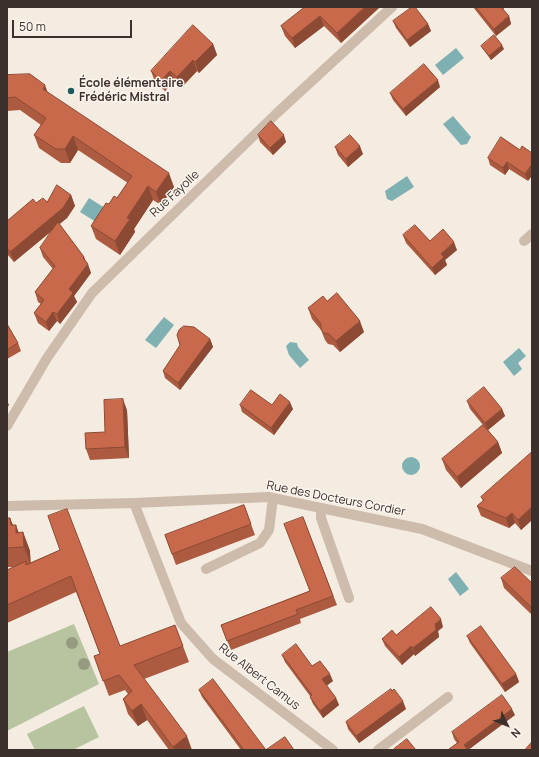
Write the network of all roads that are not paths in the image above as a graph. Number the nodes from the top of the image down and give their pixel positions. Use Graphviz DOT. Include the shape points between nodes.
graph roads {
  1 [pos="392,7"];
  2 [pos="7,426"];
  3 [pos="273,498"];
  4 [pos="134,504"];
  5 [pos="7,506"];
  6 [pos="321,508"];
  7 [pos="206,569"];
  8 [pos="532,571"];
  9 [pos="349,598"];
  10 [pos="448,697"];
  11 [pos="320,741"];
  12 [pos="315,750"];
  13 [pos="333,750"];
  14 [pos="378,750"];
  1 -- 2 [label="street, Rue Fayolle" via="92,293 48,358"];
  3 -- 4 [label="street, Rue des Docteurs Cordier"];
  3 -- 6 [label="street, Rue des Docteurs Cordier"];
  3 -- 7 [label="street" via="269,530 260,543"];
  4 -- 5 [label="street, Rue des Docteurs Cordier"];
  4 -- 11 [label="street, Rue Albert Camus" via="181,623 213,659"];
  6 -- 8 [label="street, Rue des Docteurs Cordier" via="422,529"];
  6 -- 9 [label="street" via="321,518"];
  10 -- 14 [label="street"];
  11 -- 12 [label="street"];
  11 -- 13 [label="street, Rue Albert Camus"];
}
